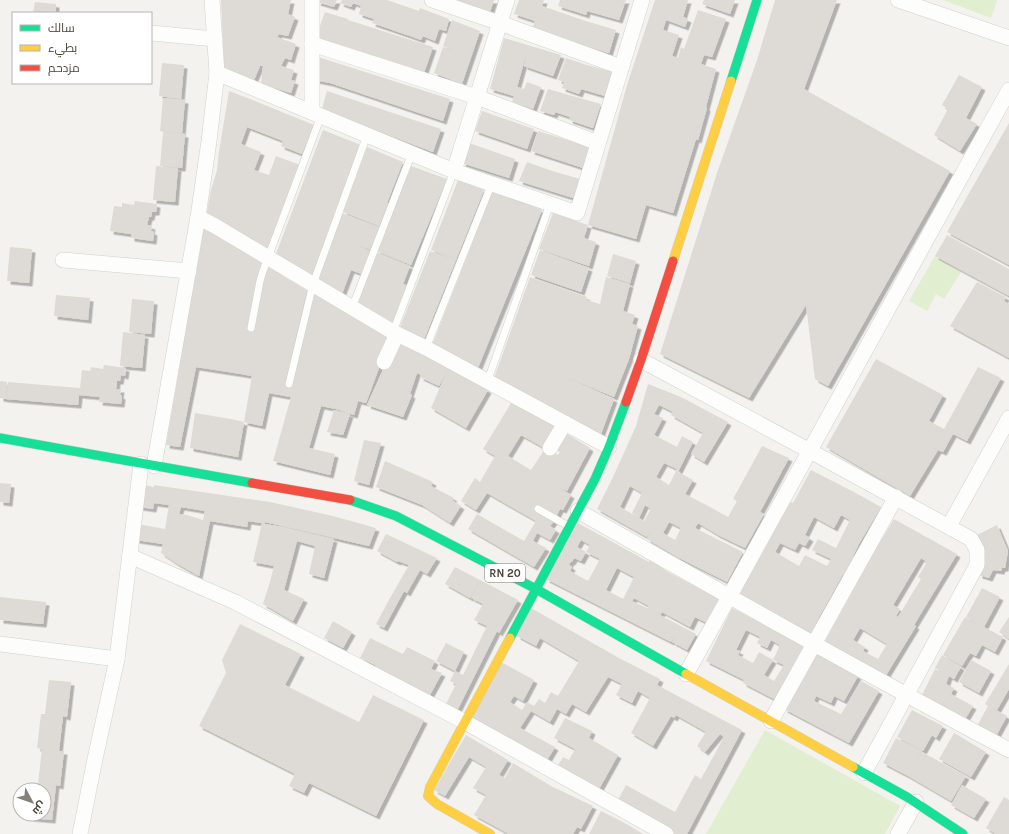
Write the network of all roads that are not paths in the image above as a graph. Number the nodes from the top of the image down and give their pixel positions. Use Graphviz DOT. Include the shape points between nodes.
graph roads {
  1 [pos="212,0"];
  2 [pos="312,0"];
  3 [pos="432,0"];
  4 [pos="507,0"];
  5 [pos="642,0"];
  6 [pos="757,0"];
  7 [pos="898,0"];
  8 [pos="500,23"];
  9 [pos="152,33"];
  10 [pos="1009,38"];
  11 [pos="215,39"];
  12 [pos="312,44"];
  13 [pos="621,67"];
  14 [pos="217,74"];
  15 [pos="1009,90"];
  16 [pos="477,97"];
  17 [pos="317,114"];
  18 [pos="367,135"];
  19 [pos="598,143"];
  20 [pos="412,153"];
  21 [pos="454,171"];
  22 [pos="492,183"];
  23 [pos="550,204"];
  24 [pos="198,218"];
  25 [pos="268,258"];
  26 [pos="63,260"];
  27 [pos="189,271"];
  28 [pos="312,284"];
  29 [pos="352,308"];
  30 [pos="251,328"];
  31 [pos="395,333"];
  32 [pos="426,348"];
  33 [pos="641,360"];
  34 [pos="384,362"];
  35 [pos="488,380"];
  36 [pos="289,384"];
  37 [pos="1009,418"];
  38 [pos="565,422"];
  39 [pos="0,438"];
  40 [pos="609,447"];
  41 [pos="550,448"];
  42 [pos="810,451"];
  43 [pos="148,465"];
  44 [pos="896,497"];
  45 [pos="538,509"];
  46 [pos="578,511"];
  47 [pos="949,526"];
  48 [pos="570,527"];
  49 [pos="130,556"];
  50 [pos="536,589"];
  51 [pos="729,597"];
  52 [pos="0,644"];
  53 [pos="814,644"];
  54 [pos="118,659"];
  55 [pos="686,674"];
  56 [pos="906,696"];
  57 [pos="771,721"];
  58 [pos="465,722"];
  59 [pos="1009,750"];
  60 [pos="864,773"];
  61 [pos="916,802"];
  62 [pos="80,834"];
  63 [pos="490,834"];
  64 [pos="666,834"];
  65 [pos="898,834"];
  66 [pos="963,834"];
  1 -- 11 [label="street"];
  2 -- 12 [label="street"];
  3 -- 8 [label="street"];
  4 -- 8 [label="street"];
  5 -- 13 [label="street"];
  6 -- 33 [label="main road"];
  7 -- 10 [label="street"];
  8 -- 13 [label="street"];
  8 -- 16 [label="street"];
  9 -- 11 [label="street"];
  11 -- 14 [label="street"];
  12 -- 16 [label="street"];
  12 -- 17 [label="street"];
  13 -- 19 [label="street"];
  14 -- 17 [label="street"];
  14 -- 24 [label="street"];
  15 -- 42 [label="street"];
  16 -- 19 [label="street"];
  16 -- 21 [label="street"];
  17 -- 18 [label="street"];
  17 -- 25 [label="lane"];
  18 -- 20 [label="street"];
  18 -- 28 [label="lane"];
  19 -- 23 [label="street" via="577,213"];
  20 -- 21 [label="street"];
  20 -- 29 [label="lane"];
  21 -- 22 [label="street"];
  21 -- 31 [label="lane"];
  22 -- 23 [label="street"];
  22 -- 32 [label="lane"];
  23 -- 35 [label="lane"];
  24 -- 25 [label="street"];
  24 -- 27 [label="street"];
  25 -- 28 [label="street"];
  25 -- 30 [label="lane" via="260,281"];
  26 -- 27 [label="street"];
  27 -- 43 [label="street"];
  28 -- 29 [label="street"];
  28 -- 36 [label="lane"];
  29 -- 31 [label="street"];
  31 -- 32 [label="street"];
  31 -- 34 [label="street"];
  32 -- 35 [label="street"];
  33 -- 40 [label="main road"];
  33 -- 42 [label="street"];
  35 -- 38 [label="street"];
  37 -- 47 [label="street"];
  38 -- 40 [label="street"];
  38 -- 41 [label="street"];
  39 -- 43 [label="main road, RN 20"];
  40 -- 46 [label="main road" via="596,479"];
  42 -- 44 [label="street"];
  42 -- 51 [label="street"];
  43 -- 49 [label="street"];
  43 -- 50 [label="main road, RN 20" via="351,500 396,516"];
  44 -- 47 [label="street"];
  44 -- 53 [label="street"];
  45 -- 48 [label="lane"];
  46 -- 48 [label="main road"];
  46 -- 51 [label="street"];
  47 -- 56 [label="street" via="972,539 977,550 977,565"];
  48 -- 50 [label="main road"];
  49 -- 54 [label="street"];
  49 -- 58 [label="street" via="235,602"];
  50 -- 55 [label="main road, RN 20"];
  50 -- 58 [label="main road"];
  51 -- 53 [label="street"];
  51 -- 55 [label="street"];
  52 -- 54 [label="street"];
  53 -- 56 [label="street"];
  53 -- 57 [label="street"];
  54 -- 62 [label="street"];
  55 -- 57 [label="main road, RN 20"];
  56 -- 59 [label="street"];
  56 -- 60 [label="street"];
  57 -- 60 [label="main road, RN 20"];
  58 -- 63 [label="main road" via="430,787 428,796 437,804"];
  58 -- 64 [label="street"];
  60 -- 61 [label="main road, RN 20"];
  61 -- 65 [label="street"];
  61 -- 66 [label="main road, RN 20"];
}
